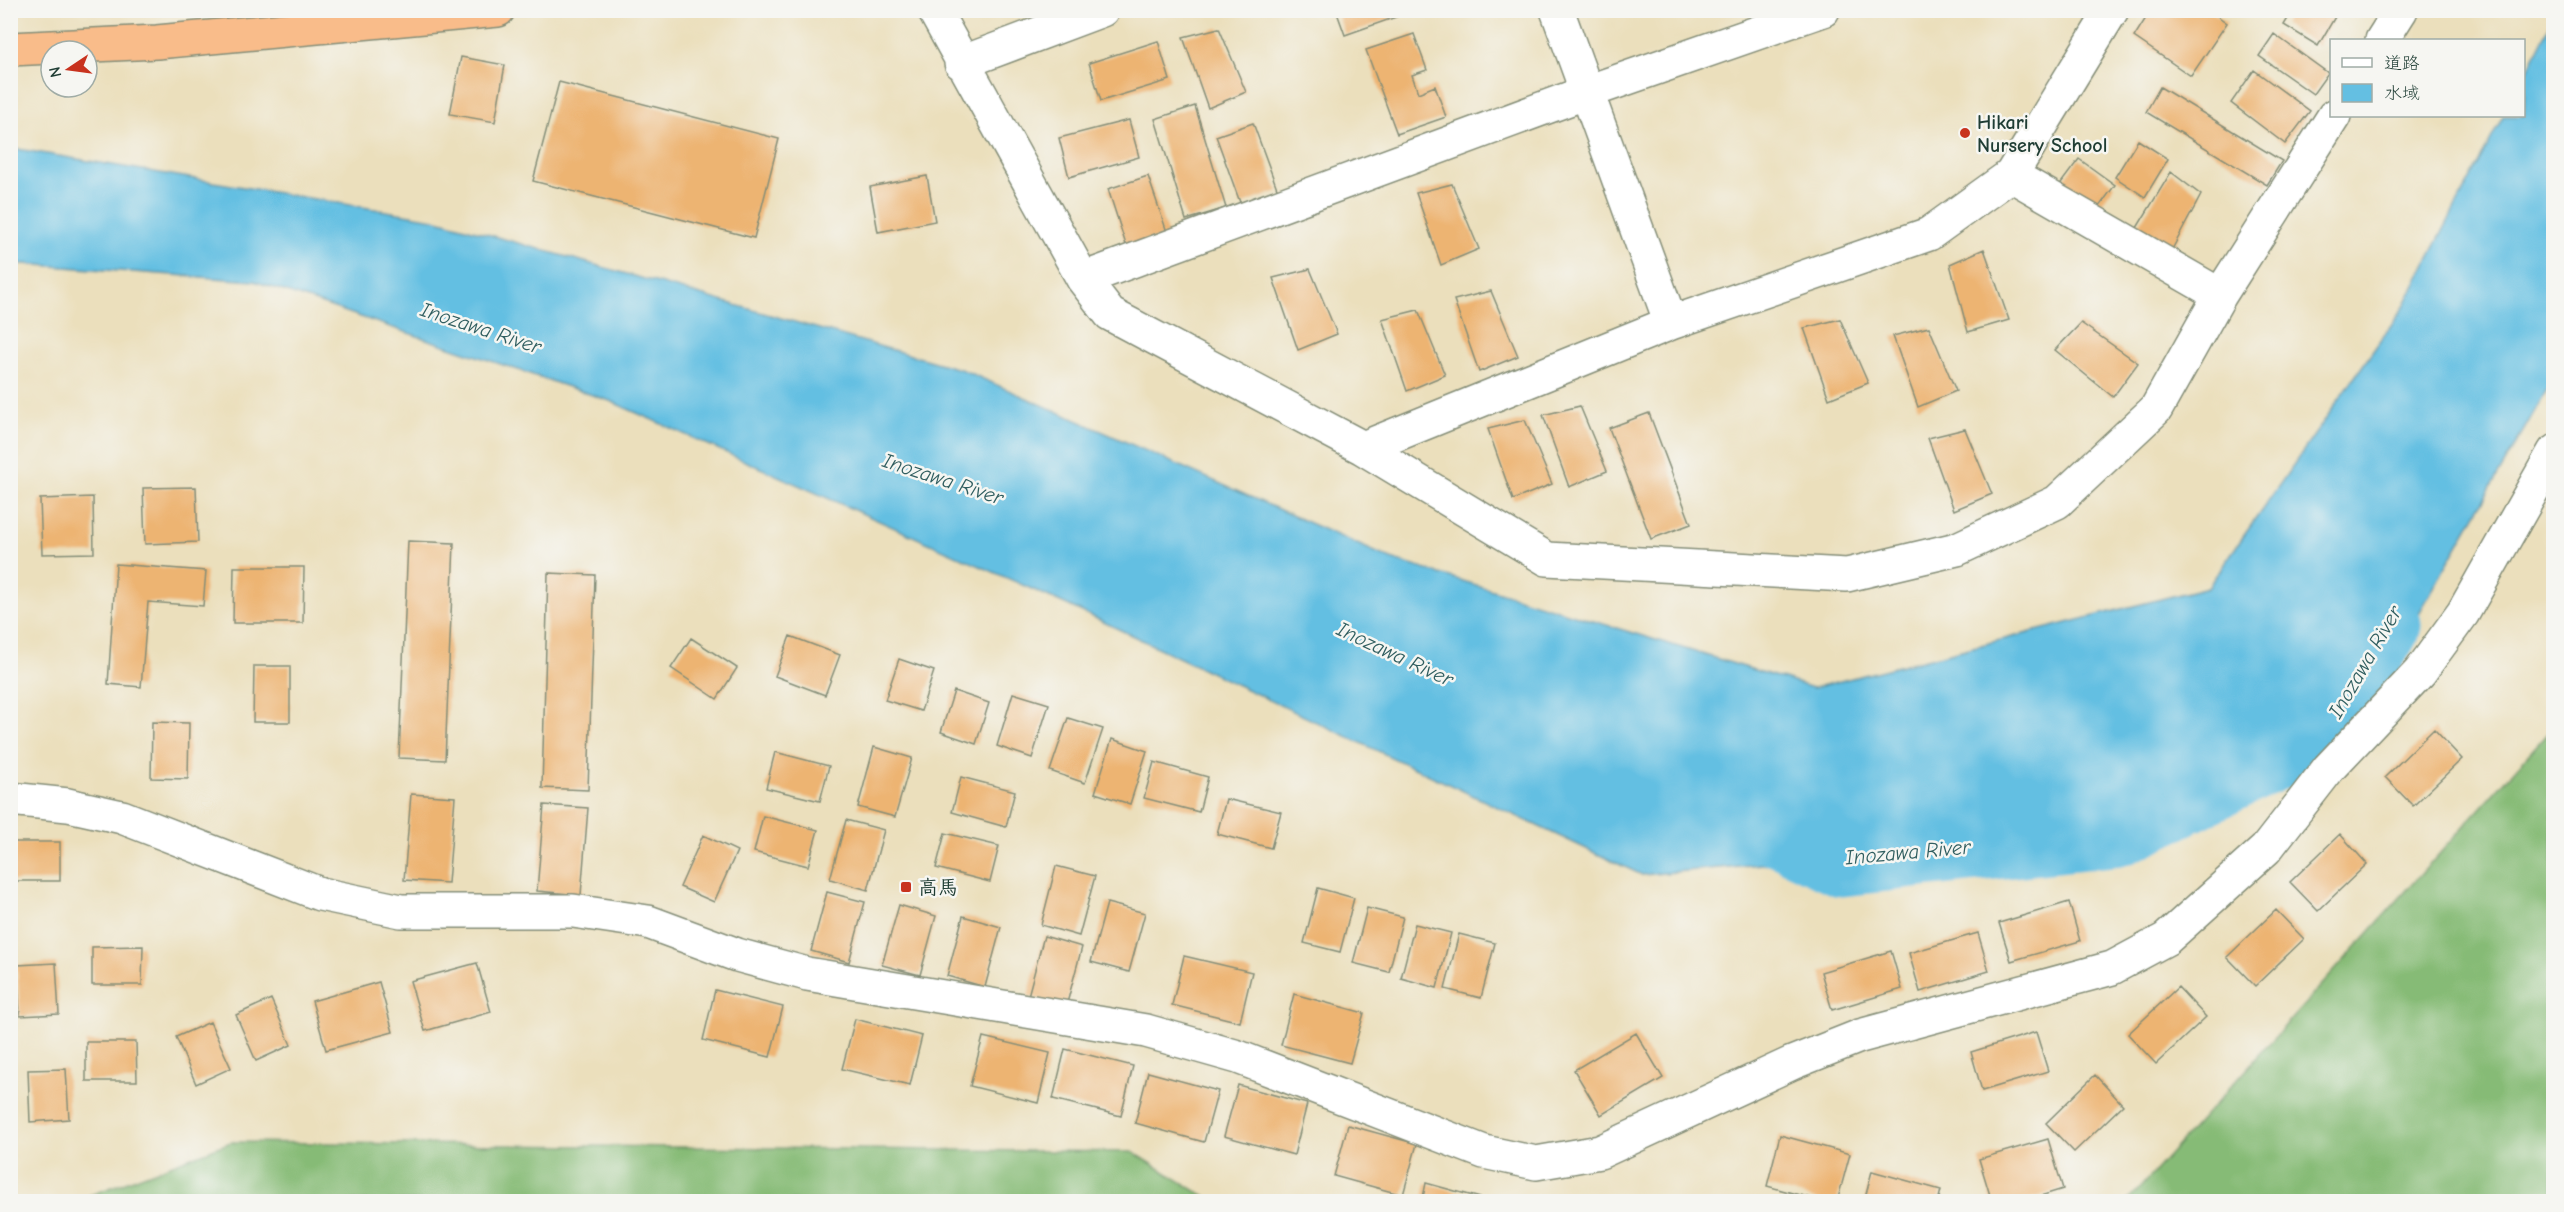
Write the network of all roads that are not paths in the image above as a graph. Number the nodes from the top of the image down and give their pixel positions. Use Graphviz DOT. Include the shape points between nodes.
graph roads {
  1 [pos="498,10"];
  2 [pos="934,10"];
  3 [pos="1102,10"];
  4 [pos="1557,10"];
  5 [pos="1822,10"];
  6 [pos="2112,10"];
  7 [pos="2401,10"];
  8 [pos="2383,39"];
  9 [pos="10,49"];
  10 [pos="961,63"];
  11 [pos="1587,92"];
  12 [pos="2333,117"];
  13 [pos="2011,175"];
  14 [pos="1083,279"];
  15 [pos="2220,296"];
  16 [pos="1671,323"];
  17 [pos="1363,448"];
  18 [pos="2553,452"];
  19 [pos="10,800"];
  1 -- 9 [label="highway" via="157,42"];
  2 -- 10 [label="street"];
  3 -- 10 [label="street"];
  4 -- 11 [label="street"];
  5 -- 11 [label="street"];
  6 -- 13 [label="street"];
  7 -- 8 [label="street"];
  10 -- 14 [label="street"];
  11 -- 14 [label="street"];
  11 -- 16 [label="street"];
  12 -- 15 [label="street"];
  13 -- 15 [label="street"];
  13 -- 16 [label="street" via="1929,234"];
  14 -- 17 [label="street" via="1110,314"];
  15 -- 17 [label="street" via="2156,409 2057,502 1957,549 1847,575 1547,559"];
  16 -- 17 [label="street"];
  18 -- 19 [label="street" via="2463,613 2420,672 2329,768 2266,849 2166,939 2112,968 1860,1036 1792,1063 1600,1152 1536,1163 1484,1152 1238,1057 1146,1031 807,974 737,955 648,922 573,911 401,911 320,894 122,817 68,805"];
}
